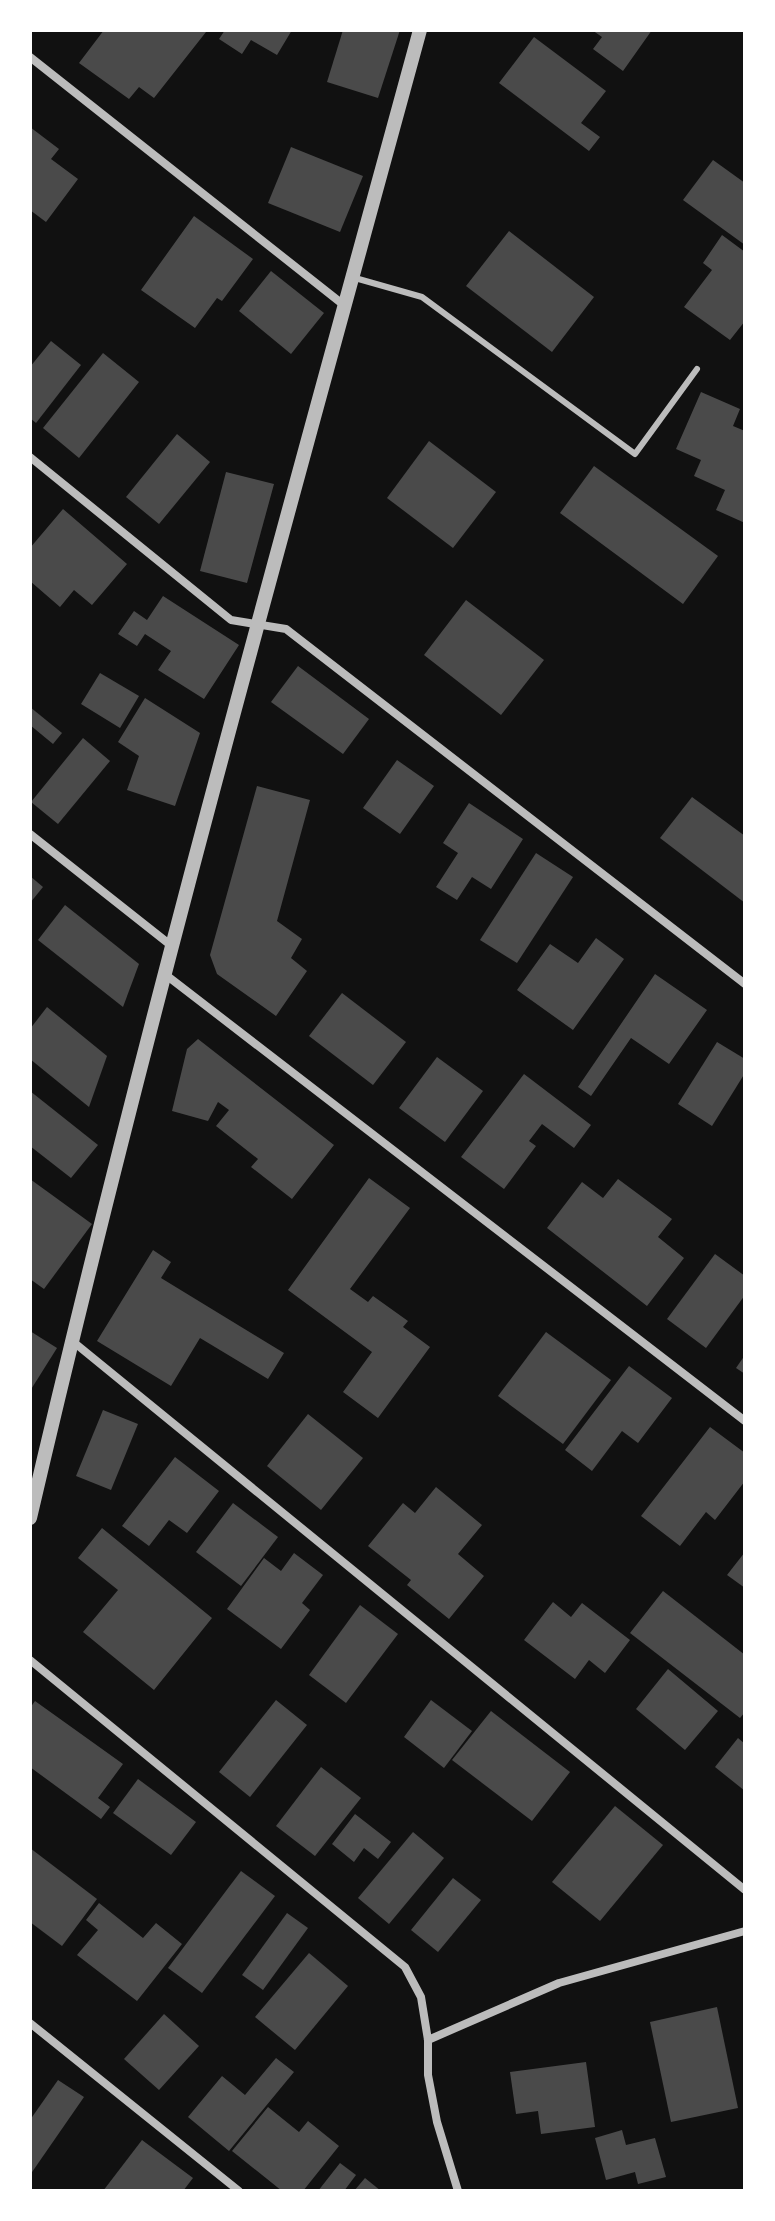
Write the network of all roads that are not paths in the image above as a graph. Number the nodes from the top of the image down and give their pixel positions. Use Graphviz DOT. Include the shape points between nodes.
graph roads {
  1 [pos="420,30"];
  2 [pos="30,57"];
  3 [pos="352,277"];
  4 [pos="345,306"];
  5 [pos="697,369"];
  6 [pos="30,457"];
  7 [pos="257,624"];
  8 [pos="30,834"];
  9 [pos="173,947"];
  10 [pos="166,975"];
  11 [pos="745,984"];
  12 [pos="71,1340"];
  13 [pos="745,1421"];
  14 [pos="30,1518"];
  15 [pos="30,1660"];
  16 [pos="745,1890"];
  17 [pos="745,1931"];
  18 [pos="30,2023"];
  19 [pos="428,2040"];
  20 [pos="239,2191"];
  21 [pos="458,2191"];
  1 -- 3 [label="street"];
  2 -- 4 [label="street"];
  3 -- 4 [label="street"];
  3 -- 5 [label="lane" via="422,297 635,454"];
  4 -- 7 [label="street"];
  6 -- 7 [label="street" via="231,620"];
  7 -- 9 [label="street"];
  7 -- 11 [label="street" via="286,629"];
  8 -- 9 [label="street"];
  9 -- 10 [label="street"];
  10 -- 12 [label="street"];
  10 -- 13 [label="street"];
  12 -- 14 [label="street"];
  12 -- 16 [label="street"];
  15 -- 19 [label="street" via="405,1967 421,1997"];
  17 -- 19 [label="street" via="559,1983"];
  18 -- 20 [label="street"];
  19 -- 21 [label="street" via="437,2122"];
}
